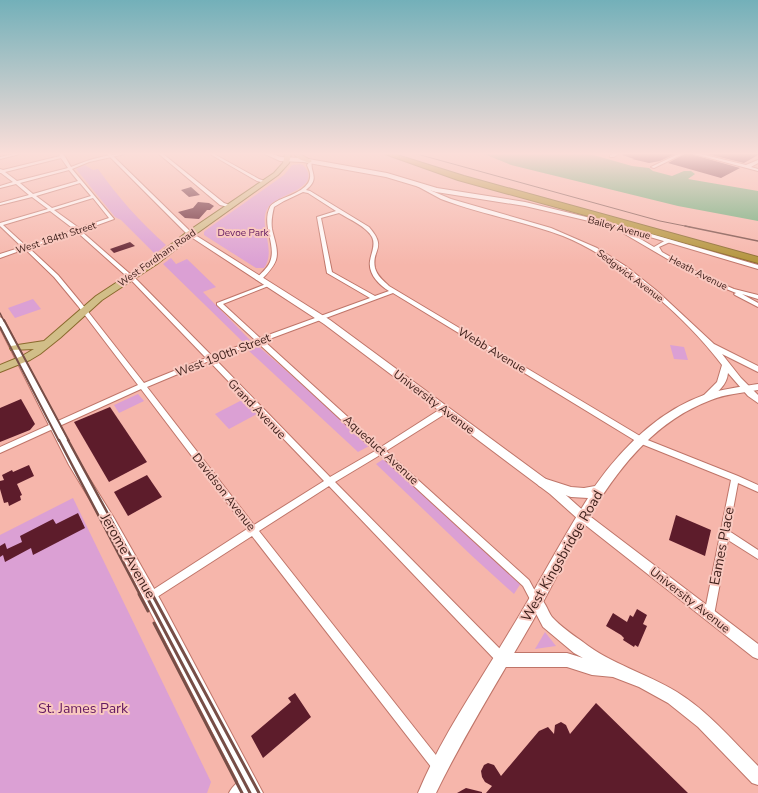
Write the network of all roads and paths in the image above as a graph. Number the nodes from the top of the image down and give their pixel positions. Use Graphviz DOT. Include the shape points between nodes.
graph roads {
  1 [pos="28,191"];
  2 [pos="48,191"];
  3 [pos="89,191"];
  4 [pos="146,191"];
  5 [pos="206,191"];
  6 [pos="252,191"];
  7 [pos="301,191"];
  8 [pos="306,191"];
  9 [pos="432,191"];
  10 [pos="442,191"];
  11 [pos="509,191"];
  12 [pos="529,191"];
  13 [pos="33,195"];
  14 [pos="93,196"];
  15 [pos="444,198"];
  16 [pos="0,204"];
  17 [pos="230,207"];
  18 [pos="50,209"];
  19 [pos="340,211"];
  20 [pos="0,224"];
  21 [pos="625,228"];
  22 [pos="79,231"];
  23 [pos="190,234"];
  24 [pos="668,241"];
  25 [pos="650,246"];
  26 [pos="656,247"];
  27 [pos="26,248"];
  28 [pos="662,254"];
  29 [pos="0,256"];
  30 [pos="758,256"];
  31 [pos="758,260"];
  32 [pos="758,267"];
  33 [pos="130,277"];
  34 [pos="259,279"];
  35 [pos="268,285"];
  36 [pos="732,290"];
  37 [pos="394,291"];
  38 [pos="758,297"];
  39 [pos="375,298"];
  40 [pos="758,305"];
  41 [pos="84,310"];
  42 [pos="320,318"];
  43 [pos="0,320"];
  44 [pos="259,340"];
  45 [pos="46,344"];
  46 [pos="709,344"];
  47 [pos="15,348"];
  48 [pos="209,359"];
  49 [pos="22,360"];
  50 [pos="726,365"];
  51 [pos="0,369"];
  52 [pos="758,370"];
  53 [pos="142,386"];
  54 [pos="758,387"];
  55 [pos="745,389"];
  56 [pos="707,397"];
  57 [pos="758,400"];
  58 [pos="445,410"];
  59 [pos="55,426"];
  60 [pos="642,441"];
  61 [pos="0,450"];
  62 [pos="382,451"];
  63 [pos="735,478"];
  64 [pos="328,482"];
  65 [pos="543,483"];
  66 [pos="758,489"];
  67 [pos="599,490"];
  68 [pos="583,517"];
  69 [pos="254,531"];
  70 [pos="724,533"];
  71 [pos="758,555"];
  72 [pos="151,596"];
  73 [pos="536,602"];
  74 [pos="709,615"];
  75 [pos="758,652"];
  76 [pos="503,660"];
  77 [pos="616,670"];
  78 [pos="439,768"];
  79 [pos="758,777"];
  80 [pos="251,787"];
  81 [pos="234,793"];
  82 [pos="427,793"];
  1 -- 13 [label="street, Grand Avenue"];
  2 -- 13 [label="street"];
  3 -- 14 [label="street"];
  4 -- 23 [label="street, University Avenue"];
  5 -- 17 [label="street"];
  6 -- 17 [label="main road, West Fordham Road"];
  7 -- 34 [label="street" via="272,207 270,227 275,256"];
  8 -- 19 [label="street, Webb Avenue"];
  9 -- 15 [label="street, Sedgwick Avenue"];
  10 -- 15 [label="street" via="440,195"];
  10 -- 21 [label="main road, Bailey Avenue" via="525,204"];
  11 -- 31 [label="highway"];
  12 -- 30 [label="highway"];
  13 -- 16 [label="street"];
  13 -- 18 [label="street, Grand Avenue"];
  14 -- 18 [label="street"];
  14 -- 22 [label="street, West 184th Street" via="112,219"];
  15 -- 46 [label="street, Sedgwick Avenue" via="553,230 595,249 644,284"];
  17 -- 23 [label="main road, West Fordham Road"];
  18 -- 20 [label="street"];
  18 -- 22 [label="street, Grand Avenue"];
  19 -- 37 [label="street, Webb Avenue" via="373,235 377,245 371,260 372,270 381,283"];
  19 -- 39 [label="street" via="319,217 330,273"];
  20 -- 27 [label="street, Davidson Avenue"];
  21 -- 24 [label="main road, Bailey Avenue"];
  21 -- 25 [label="street, Heath Avenue" via="626,232"];
  22 -- 27 [label="street, West 184th Street"];
  22 -- 33 [label="street, Grand Avenue"];
  23 -- 33 [label="main road, West Fordham Road"];
  23 -- 34 [label="street, University Avenue"];
  24 -- 26 [label="street, Heath Avenue"];
  24 -- 32 [label="main road, Bailey Avenue"];
  25 -- 26 [label="street"];
  25 -- 28 [label="street, Heath Avenue"];
  26 -- 28 [label="street, Heath Avenue"];
  27 -- 29 [label="street, West 184th Street"];
  27 -- 41 [label="street, Davidson Avenue" via="56,276"];
  28 -- 36 [label="street, Heath Avenue" via="702,277"];
  33 -- 41 [label="main road, West Fordham Road"];
  33 -- 48 [label="street, Grand Avenue"];
  34 -- 35 [label="street, University Avenue"];
  35 -- 42 [label="street, University Avenue"];
  35 -- 44 [label="street, Aqueduct Avenue" via="219,304"];
  36 -- 38 [label="street, Heath Avenue"];
  36 -- 40 [label="street"];
  37 -- 39 [label="street, West 190th Street"];
  37 -- 60 [label="street, Webb Avenue"];
  39 -- 42 [label="street, West 190th Street"];
  41 -- 45 [label="main road, West Fordham Road"];
  41 -- 53 [label="street, Davidson Avenue"];
  42 -- 44 [label="street, West 190th Street"];
  42 -- 58 [label="street, University Avenue"];
  43 -- 47 [label="main road, Jerome Avenue"];
  44 -- 48 [label="street, West 190th Street"];
  44 -- 62 [label="street, Aqueduct Avenue"];
  45 -- 47 [label="main road"];
  45 -- 49 [label="main road, West Fordham Road"];
  46 -- 50 [label="street, Sedgwick Avenue"];
  46 -- 52 [label="street"];
  47 -- 49 [label="main road, Jerome Avenue"];
  48 -- 53 [label="street, West 190th Street"];
  48 -- 64 [label="street, Grand Avenue"];
  49 -- 51 [label="main road, West Fordham Road"];
  49 -- 59 [label="main road, Jerome Avenue"];
  50 -- 55 [label="street, Sedgwick Avenue"];
  50 -- 56 [label="street" via="720,385"];
  53 -- 59 [label="street, West 190th Street"];
  53 -- 69 [label="street, Davidson Avenue"];
  54 -- 55 [label="main road, West Kingsbridge Road"];
  55 -- 56 [label="main road, West Kingsbridge Road"];
  55 -- 57 [label="street, Sedgwick Avenue"];
  56 -- 60 [label="main road, West Kingsbridge Road" via="661,424"];
  58 -- 62 [label="street"];
  58 -- 65 [label="street, University Avenue"];
  59 -- 61 [label="street, West 190th Street"];
  59 -- 72 [label="main road, Jerome Avenue"];
  60 -- 63 [label="street, Webb Avenue"];
  60 -- 67 [label="main road, West Kingsbridge Road" via="620,462"];
  62 -- 64 [label="street"];
  62 -- 73 [label="street, Aqueduct Avenue" via="526,583"];
  63 -- 66 [label="street, Webb Avenue"];
  63 -- 70 [label="street, Eames Place"];
  64 -- 69 [label="street"];
  64 -- 76 [label="street, Grand Avenue"];
  65 -- 67 [label="main road" via="578,495"];
  65 -- 68 [label="street, University Avenue"];
  67 -- 68 [label="main road, West Kingsbridge Road"];
  68 -- 73 [label="main road, West Kingsbridge Road"];
  68 -- 74 [label="street, University Avenue"];
  69 -- 72 [label="street"];
  69 -- 78 [label="street, Davidson Avenue"];
  70 -- 71 [label="street"];
  70 -- 74 [label="street, Eames Place"];
  72 -- 80 [label="main road, Jerome Avenue"];
  73 -- 76 [label="main road, West Kingsbridge Road"];
  73 -- 77 [label="street" via="548,622 563,636 578,648"];
  74 -- 75 [label="street, University Avenue"];
  76 -- 77 [label="street" via="567,660 592,668"];
  76 -- 78 [label="main road, West Kingsbridge Road"];
  77 -- 79 [label="street" via="658,688 688,709"];
  78 -- 82 [label="main road, West Kingsbridge Road"];
  80 -- 81 [label="street"];
}
